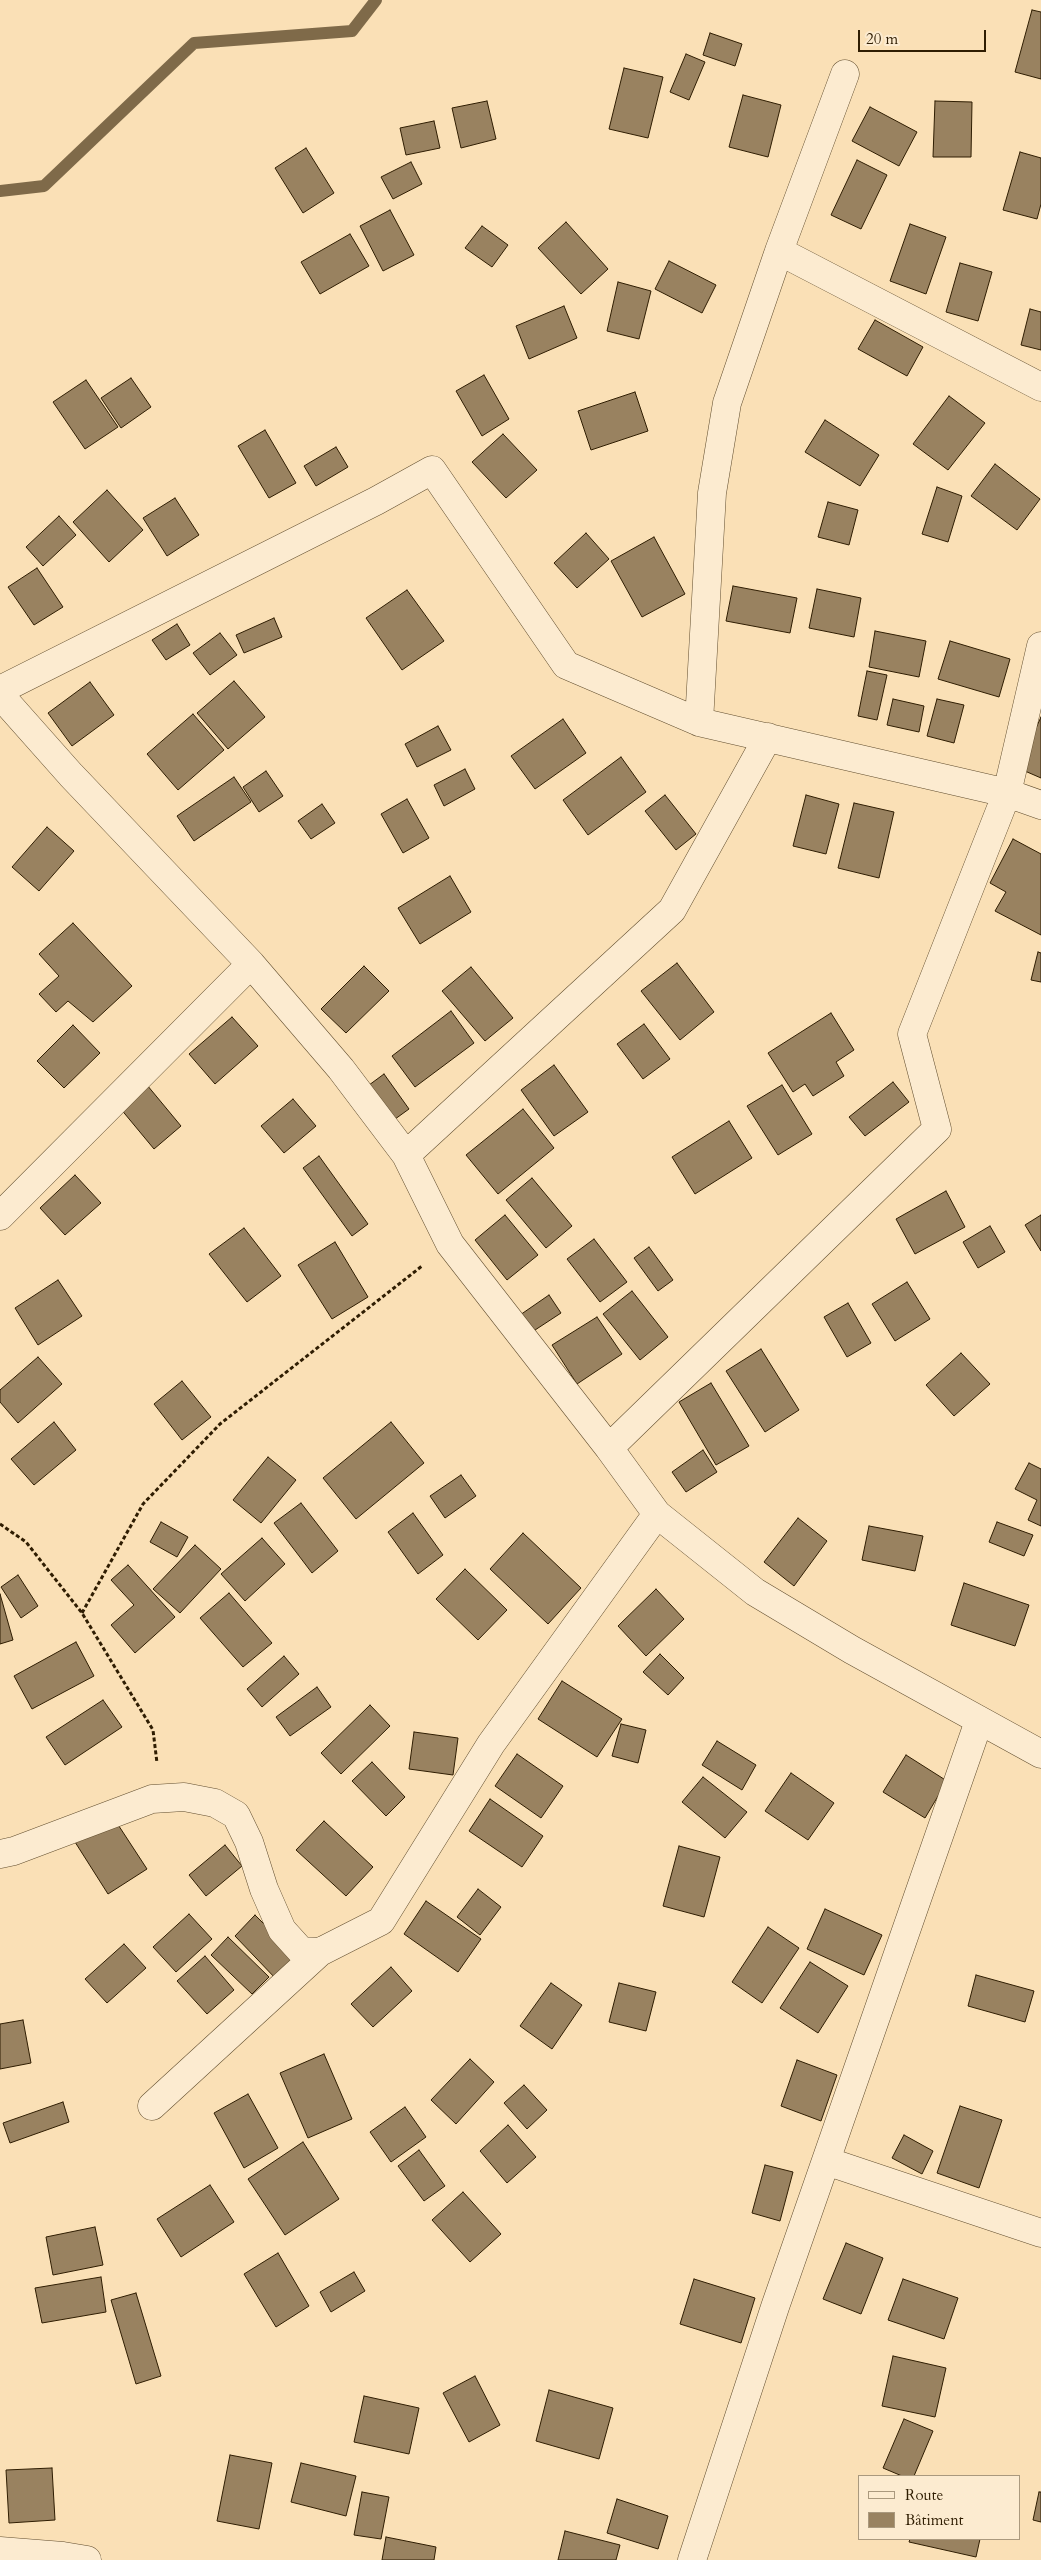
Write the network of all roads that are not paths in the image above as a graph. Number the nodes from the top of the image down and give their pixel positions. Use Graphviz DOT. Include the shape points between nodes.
graph roads {
  1 [pos="845,74"];
  2 [pos="779,251"];
  3 [pos="1041,388"];
  4 [pos="1041,646"];
  5 [pos="0,690"];
  6 [pos="0,695"];
  7 [pos="699,722"];
  8 [pos="768,737"];
  9 [pos="1006,793"];
  10 [pos="1041,805"];
  11 [pos="251,964"];
  12 [pos="406,1155"];
  13 [pos="0,1216"];
  14 [pos="609,1448"];
  15 [pos="657,1514"];
  16 [pos="980,1721"];
  17 [pos="1041,1754"];
  18 [pos="0,1854"];
  19 [pos="320,1952"];
  20 [pos="152,2106"];
  21 [pos="826,2161"];
  22 [pos="1041,2233"];
  23 [pos="0,2550"];
  24 [pos="87,2560"];
  25 [pos="692,2560"];
  1 -- 2 [label="street"];
  2 -- 3 [label="street"];
  2 -- 7 [label="street" via="727,403 712,492"];
  4 -- 9 [label="street"];
  5 -- 7 [label="street" via="432,470 566,665"];
  6 -- 11 [label="street" via="71,775"];
  7 -- 8 [label="street"];
  8 -- 9 [label="street"];
  8 -- 12 [label="street" via="672,910"];
  9 -- 10 [label="street"];
  9 -- 14 [label="street" via="912,1034 937,1129"];
  11 -- 12 [label="street" via="341,1068"];
  11 -- 13 [label="street"];
  12 -- 14 [label="street" via="450,1244"];
  14 -- 15 [label="street"];
  15 -- 16 [label="street" via="756,1592"];
  15 -- 19 [label="street" via="491,1744 381,1921"];
  16 -- 17 [label="street"];
  16 -- 21 [label="street"];
  18 -- 19 [label="street" via="152,1799 184,1797 214,1803 236,1815 282,1930 301,1951"];
  19 -- 20 [label="street"];
  21 -- 22 [label="street"];
  21 -- 25 [label="street"];
  23 -- 24 [label="street"];
}
